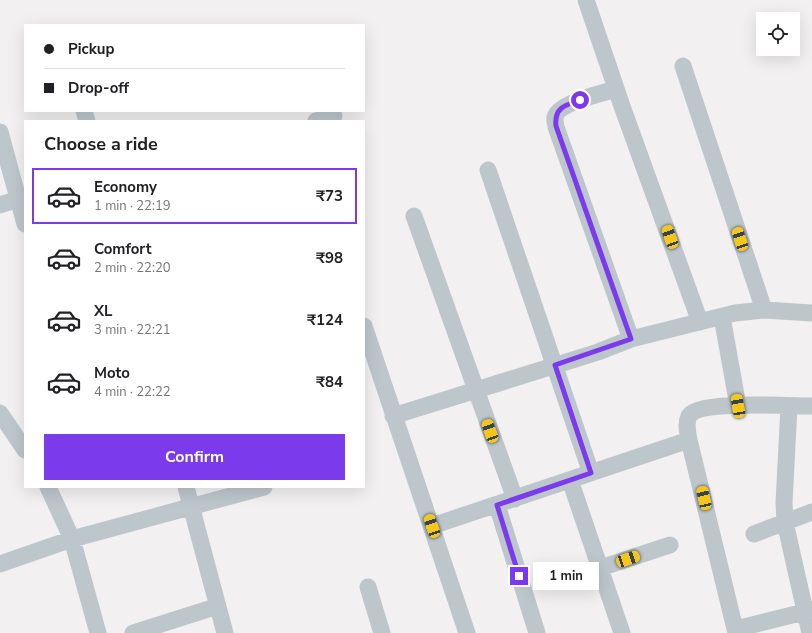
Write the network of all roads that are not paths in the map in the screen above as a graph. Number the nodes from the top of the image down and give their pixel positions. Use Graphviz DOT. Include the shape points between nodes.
graph roads {
  1 [pos="586,0"];
  2 [pos="683,66"];
  3 [pos="616,88"];
  4 [pos="334,116"];
  5 [pos="320,120"];
  6 [pos="0,132"];
  7 [pos="488,170"];
  8 [pos="21,198"];
  9 [pos="0,205"];
  10 [pos="414,216"];
  11 [pos="24,218"];
  12 [pos="764,310"];
  13 [pos="812,313"];
  14 [pos="722,317"];
  15 [pos="700,322"];
  16 [pos="365,329"];
  17 [pos="631,339"];
  18 [pos="555,365"];
  19 [pos="476,390"];
  20 [pos="738,406"];
  21 [pos="789,406"];
  22 [pos="812,406"];
  23 [pos="0,413"];
  24 [pos="393,416"];
  25 [pos="689,440"];
  26 [pos="24,449"];
  27 [pos="591,473"];
  28 [pos="570,480"];
  29 [pos="48,488"];
  30 [pos="186,488"];
  31 [pos="260,488"];
  32 [pos="515,499"];
  33 [pos="497,505"];
  34 [pos="191,506"];
  35 [pos="812,512"];
  36 [pos="785,522"];
  37 [pos="432,526"];
  38 [pos="754,534"];
  39 [pos="72,539"];
  40 [pos="670,545"];
  41 [pos="0,564"];
  42 [pos="600,568"];
  43 [pos="368,587"];
  44 [pos="218,606"];
  45 [pos="808,611"];
  46 [pos="736,631"];
  47 [pos="98,633"];
  48 [pos="133,633"];
  49 [pos="226,633"];
  50 [pos="382,633"];
  51 [pos="467,633"];
  52 [pos="537,633"];
  53 [pos="622,633"];
  54 [pos="810,633"];
  1 -- 3 [label="street"];
  2 -- 12 [label="street"];
  3 -- 15 [label="street"];
  3 -- 17 [label="street" via="568,104 555,117"];
  4 -- 5 [label="street"];
  6 -- 8 [label="street"];
  7 -- 18 [label="street"];
  8 -- 9 [label="street"];
  8 -- 11 [label="street"];
  10 -- 19 [label="street"];
  12 -- 13 [label="street"];
  12 -- 14 [label="street"];
  14 -- 15 [label="street"];
  14 -- 20 [label="street"];
  15 -- 17 [label="street"];
  16 -- 24 [label="street"];
  17 -- 18 [label="street"];
  18 -- 19 [label="street"];
  18 -- 27 [label="street"];
  19 -- 24 [label="street"];
  19 -- 32 [label="street"];
  20 -- 21 [label="street"];
  20 -- 25 [label="street" via="707,407 694,411 687,423"];
  21 -- 22 [label="street"];
  21 -- 36 [label="street"];
  23 -- 26 [label="street"];
  24 -- 37 [label="street"];
  25 -- 27 [label="street"];
  25 -- 46 [label="street"];
  27 -- 28 [label="street"];
  28 -- 32 [label="street"];
  28 -- 42 [label="street"];
  29 -- 39 [label="street"];
  30 -- 34 [label="street"];
  31 -- 34 [label="street"];
  32 -- 33 [label="street"];
  33 -- 37 [label="street"];
  33 -- 52 [label="street"];
  34 -- 39 [label="street"];
  34 -- 44 [label="street"];
  35 -- 36 [label="street"];
  36 -- 38 [label="street"];
  36 -- 45 [label="street"];
  37 -- 51 [label="street"];
  39 -- 41 [label="street"];
  39 -- 47 [label="street"];
  40 -- 42 [label="street"];
  42 -- 53 [label="street"];
  43 -- 50 [label="street"];
  44 -- 48 [label="street"];
  44 -- 49 [label="street"];
  45 -- 46 [label="street"];
  45 -- 54 [label="street"];
}
